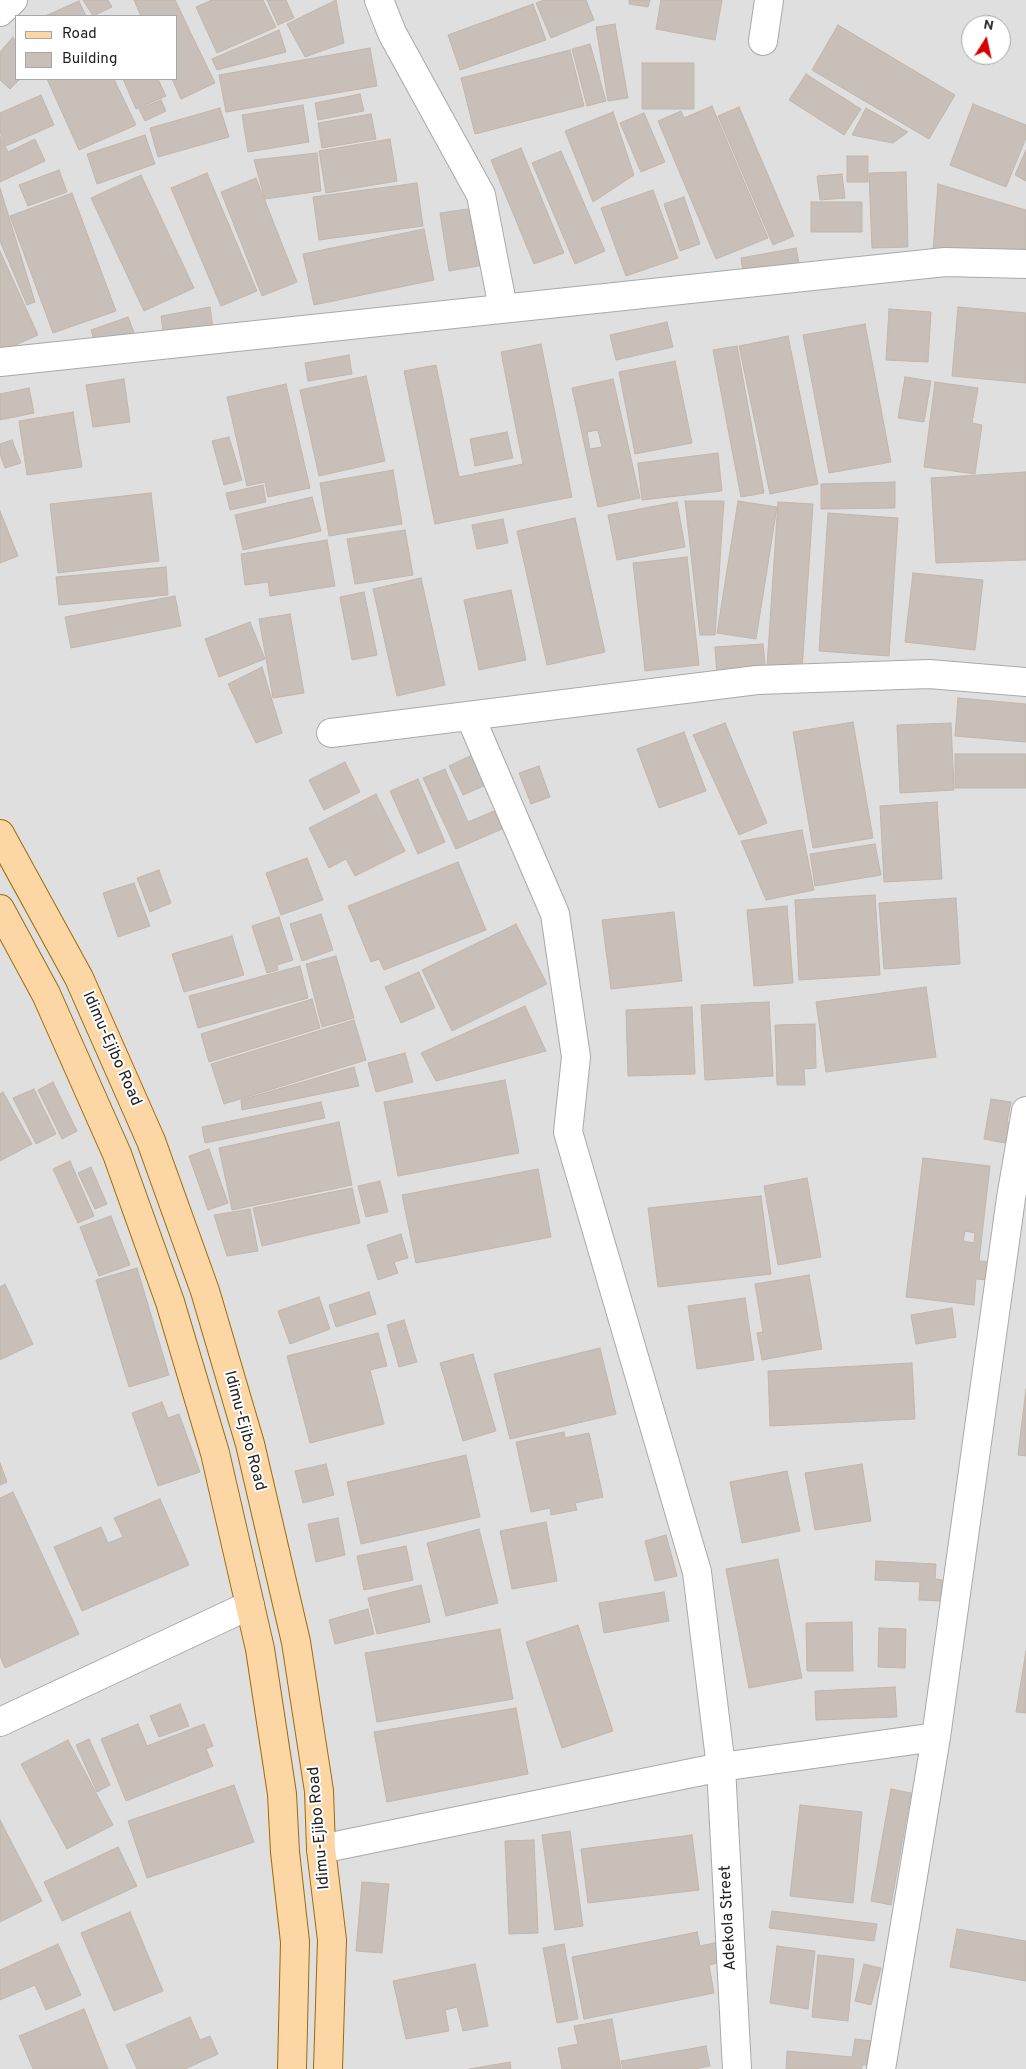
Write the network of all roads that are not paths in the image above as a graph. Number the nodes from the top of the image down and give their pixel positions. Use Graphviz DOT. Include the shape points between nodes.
graph roads {
  1 [pos="13,0"];
  2 [pos="379,0"];
  3 [pos="769,0"];
  4 [pos="0,12"];
  5 [pos="763,41"];
  6 [pos="1026,264"];
  7 [pos="503,308"];
  8 [pos="0,362"];
  9 [pos="1026,682"];
  10 [pos="470,716"];
  11 [pos="331,733"];
  12 [pos="0,834"];
  13 [pos="0,909"];
  14 [pos="1026,1110"];
  15 [pos="1019,1199"];
  16 [pos="250,1605"];
  17 [pos="0,1722"];
  18 [pos="936,1737"];
  19 [pos="721,1767"];
  20 [pos="321,1849"];
  21 [pos="292,2069"];
  22 [pos="328,2069"];
  23 [pos="737,2069"];
  24 [pos="881,2069"];
  1 -- 4 [label="street"];
  2 -- 7 [label="street" via="392,33 481,196"];
  3 -- 5 [label="street"];
  6 -- 7 [label="street" via="945,262"];
  7 -- 8 [label="street"];
  9 -- 10 [label="street" via="929,674 757,680"];
  10 -- 11 [label="street"];
  10 -- 19 [label="street, Adekola Street" via="555,914 576,1057 568,1132 697,1572"];
  12 -- 20 [label="main road, Idimu-Ejibo Road" via="79,978 151,1140 205,1291 250,1444 296,1642 319,1791"];
  13 -- 16 [label="main road, Idimu-Ejibo Road" via="46,994 120,1163 170,1302 215,1453"];
  14 -- 15 [label="street"];
  15 -- 18 [label="street"];
  16 -- 17 [label="street"];
  16 -- 21 [label="main road, Idimu-Ejibo Road" via="260,1649 282,1794 295,1942"];
  18 -- 19 [label="street"];
  18 -- 24 [label="street"];
  19 -- 20 [label="street"];
  19 -- 23 [label="street, Adekola Street"];
  20 -- 22 [label="main road, Idimu-Ejibo Road" via="332,1940"];
}
